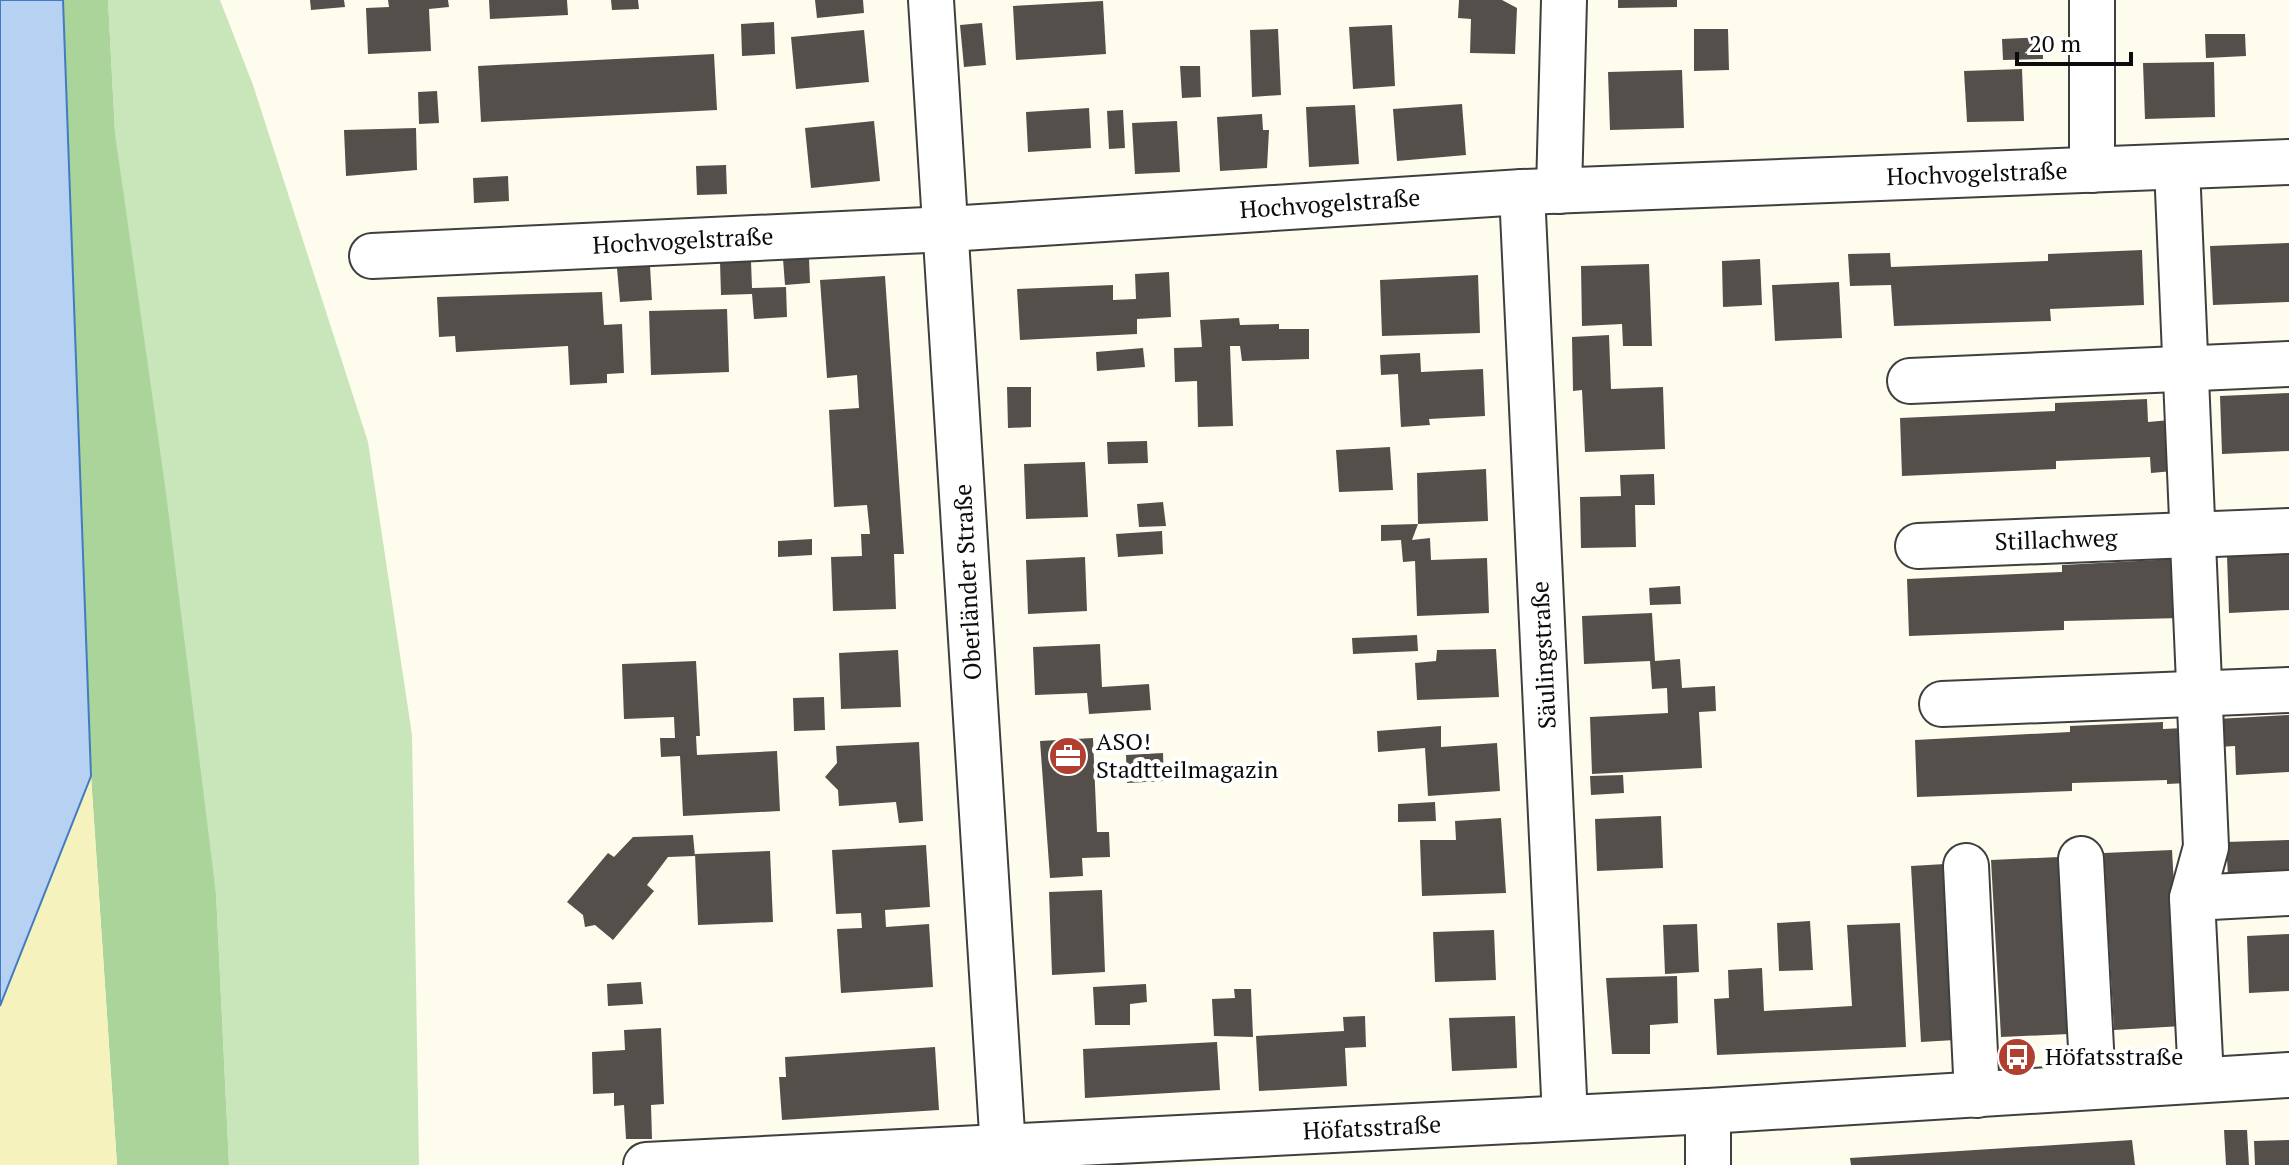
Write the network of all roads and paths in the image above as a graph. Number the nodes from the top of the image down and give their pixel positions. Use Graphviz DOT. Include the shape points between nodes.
graph roads {
  1 [pos="931,0"];
  2 [pos="1564,0"];
  3 [pos="2092,0"];
  4 [pos="2289,162"];
  5 [pos="2177,167"];
  6 [pos="2092,170"];
  7 [pos="1540,192"];
  8 [pos="948,229"];
  9 [pos="372,256"];
  10 [pos="2289,364"];
  11 [pos="2186,369"];
  12 [pos="1910,381"];
  13 [pos="2289,531"];
  14 [pos="2195,536"];
  15 [pos="1918,546"];
  16 [pos="2289,690"];
  17 [pos="2200,694"];
  18 [pos="1942,704"];
  19 [pos="2081,859"];
  20 [pos="1966,866"];
  21 [pos="2289,893"];
  22 [pos="2192,898"];
  23 [pos="2289,1075"];
  24 [pos="2201,1079"];
  25 [pos="2093,1086"];
  26 [pos="1977,1095"];
  27 [pos="1708,1111"];
  28 [pos="1565,1118"];
  29 [pos="1004,1155"];
  30 [pos="646,1165"];
  31 [pos="1708,1165"];
  1 -- 8 [label="street, Oberländer Straße"];
  2 -- 7 [label="street, Säulingstraße"];
  3 -- 6 [label="street"];
  4 -- 5 [label="street, Hochvogelstraße"];
  5 -- 6 [label="street, Hochvogelstraße"];
  5 -- 11 [label="street"];
  6 -- 7 [label="street, Hochvogelstraße"];
  7 -- 8 [label="street, Hochvogelstraße"];
  7 -- 28 [label="street, Säulingstraße"];
  8 -- 9 [label="street, Hochvogelstraße"];
  8 -- 29 [label="street, Oberländer Straße"];
  10 -- 11 [label="street"];
  11 -- 12 [label="street"];
  11 -- 14 [label="street"];
  13 -- 14 [label="street, Stillachweg"];
  14 -- 15 [label="street, Stillachweg"];
  14 -- 17 [label="street"];
  16 -- 17 [label="street"];
  17 -- 18 [label="street"];
  17 -- 22 [label="street" via="2206,847"];
  19 -- 25 [label="street"];
  20 -- 26 [label="street"];
  21 -- 22 [label="street"];
  22 -- 24 [label="street"];
  23 -- 24 [label="street, Höfatsstraße"];
  24 -- 25 [label="street, Höfatsstraße"];
  25 -- 26 [label="street, Höfatsstraße"];
  26 -- 27 [label="street, Höfatsstraße"];
  27 -- 28 [label="street, Höfatsstraße"];
  27 -- 31 [label="street"];
  28 -- 29 [label="street, Höfatsstraße"];
  29 -- 30 [label="street, Höfatsstraße"];
}
